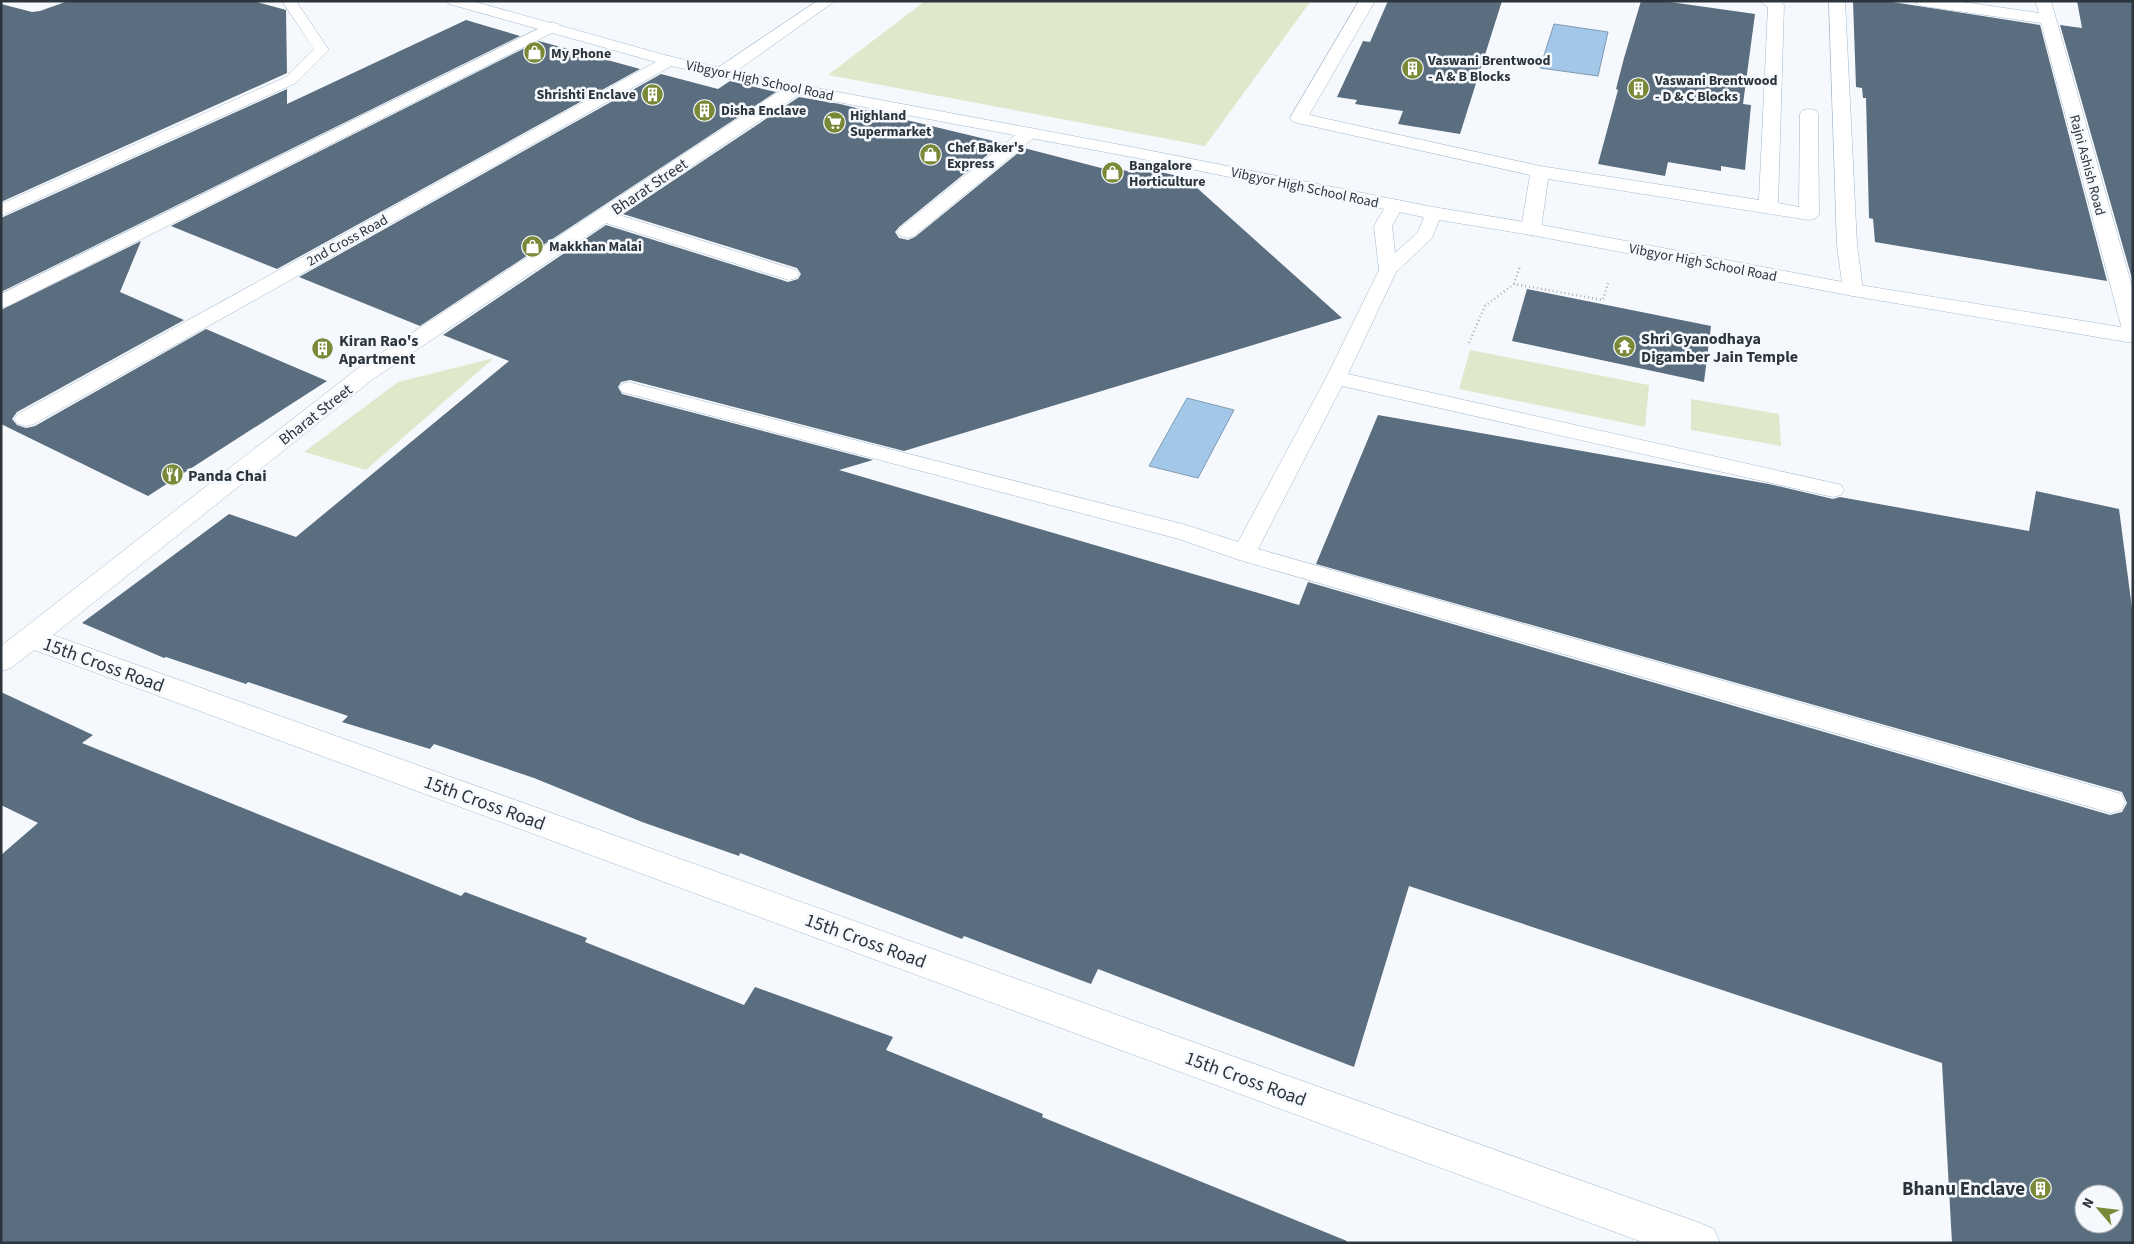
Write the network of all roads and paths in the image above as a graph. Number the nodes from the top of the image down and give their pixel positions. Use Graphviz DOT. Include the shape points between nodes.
graph roads {
  1 [pos="289,1"];
  2 [pos="454,1"];
  3 [pos="828,1"];
  4 [pos="1367,1"];
  5 [pos="1766,1"];
  6 [pos="1837,1"];
  7 [pos="1922,1"];
  8 [pos="2046,10"];
  9 [pos="552,27"];
  10 [pos="669,61"];
  11 [pos="722,73"];
  12 [pos="795,89"];
  13 [pos="1282,114"];
  14 [pos="1809,114"];
  15 [pos="1299,118"];
  16 [pos="1029,133"];
  17 [pos="1540,172"];
  18 [pos="1394,206"];
  19 [pos="1768,207"];
  20 [pos="1,211"];
  21 [pos="1433,213"];
  22 [pos="604,216"];
  23 [pos="1531,230"];
  24 [pos="907,232"];
  25 [pos="1388,270"];
  26 [pos="788,274"];
  27 [pos="1853,290"];
  28 [pos="1603,300"];
  29 [pos="1,302"];
  30 [pos="2133,329"];
  31 [pos="2133,336"];
  32 [pos="1469,343"];
  33 [pos="1336,378"];
  34 [pos="628,388"];
  35 [pos="26,419"];
  36 [pos="1833,490"];
  37 [pos="1244,553"];
  38 [pos="31,638"];
  39 [pos="1,661"];
  40 [pos="2111,802"];
  41 [pos="1700,1243"];
  1 -- 20 [label="lane" via="322,50 291,80"];
  2 -- 9 [label="street, Vibgyor High School Road"];
  3 -- 11 [label="street"];
  4 -- 15 [label="street"];
  5 -- 19 [label="street" via="1776,5"];
  6 -- 27 [label="street" via="1847,246"];
  7 -- 8 [label="street"];
  8 -- 30 [label="street, Rajni Ashish Road"];
  9 -- 10 [label="street, Vibgyor High School Road"];
  9 -- 29 [label="street"];
  10 -- 11 [label="street, Vibgyor High School Road"];
  10 -- 35 [label="street, 2nd Cross Road"];
  11 -- 12 [label="street, Vibgyor High School Road"];
  12 -- 16 [label="street, Vibgyor High School Road"];
  12 -- 22 [label="street, Bharat Street"];
  13 -- 15 [label="street"];
  14 -- 19 [label="street" via="1809,214"];
  15 -- 17 [label="street"];
  16 -- 18 [label="street, Vibgyor High School Road"];
  16 -- 24 [label="street"];
  17 -- 19 [label="street"];
  17 -- 23 [label="street"];
  18 -- 21 [label="street, Vibgyor High School Road"];
  18 -- 25 [label="lane" via="1383,226"];
  21 -- 23 [label="street, Vibgyor High School Road"];
  21 -- 25 [label="lane" via="1426,234"];
  22 -- 26 [label="street"];
  22 -- 38 [label="street, Bharat Street" via="365,374"];
  23 -- 27 [label="street, Vibgyor High School Road"];
  25 -- 33 [label="lane"];
  27 -- 31 [label="street, Vibgyor High School Road"];
  28 -- 32 [label="path" via="1514,284 1485,306"];
  33 -- 36 [label="lane"];
  33 -- 37 [label="lane"];
  34 -- 37 [label="lane" via="1186,533"];
  37 -- 40 [label="lane"];
  38 -- 39 [label="street, Bharat Street"];
  38 -- 41 [label="street, 15th Cross Road"];
}
